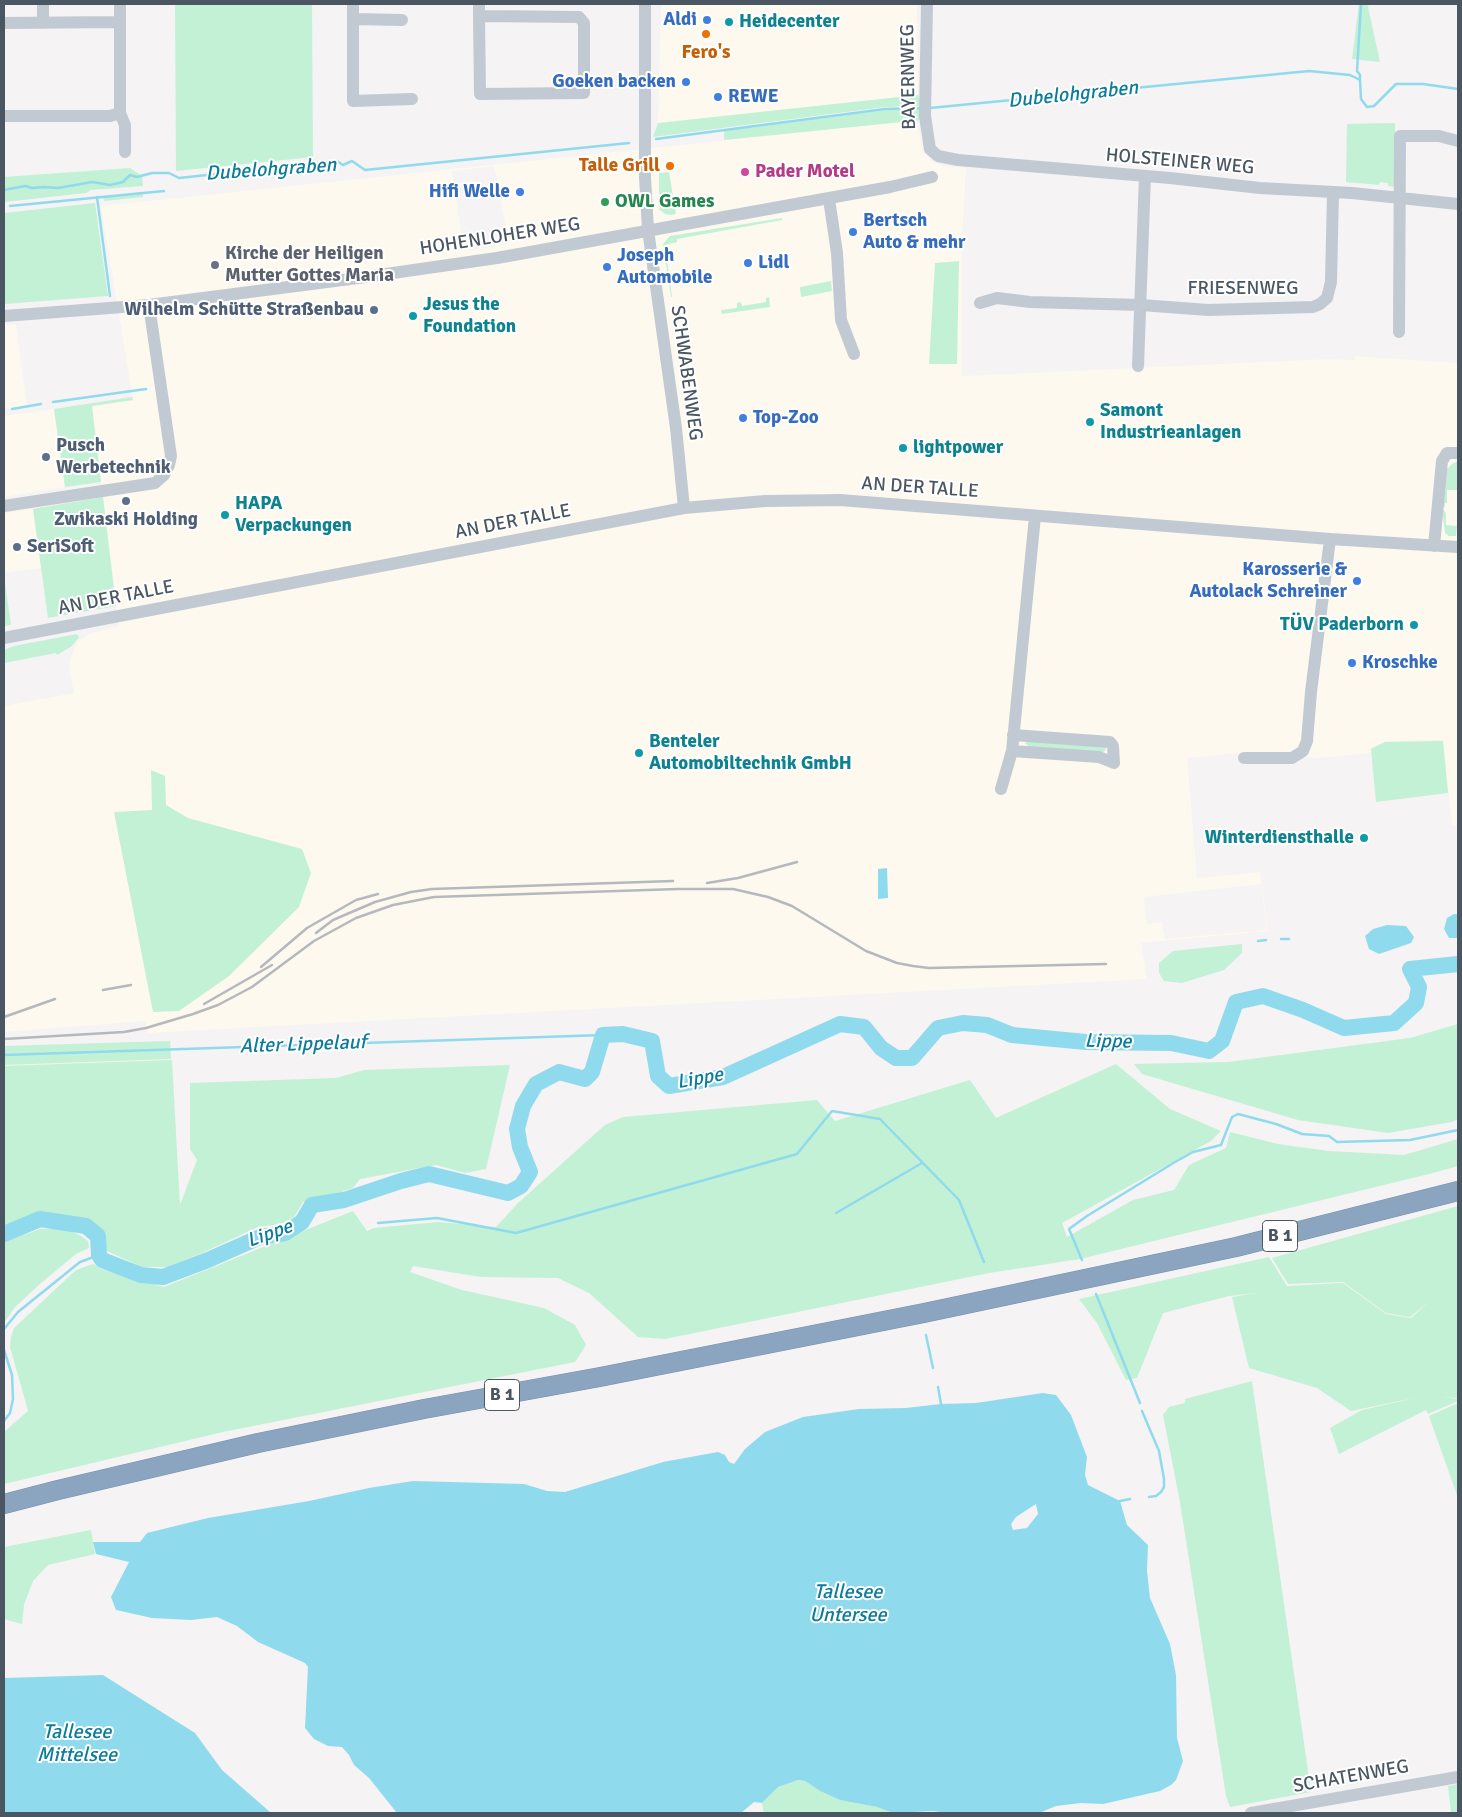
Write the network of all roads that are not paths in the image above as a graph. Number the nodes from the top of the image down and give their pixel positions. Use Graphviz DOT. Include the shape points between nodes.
graph roads {
  1 [pos="43,4"];
  2 [pos="120,4"];
  3 [pos="353,4"];
  4 [pos="645,4"];
  5 [pos="927,4"];
  6 [pos="479,10"];
  7 [pos="353,19"];
  8 [pos="402,20"];
  9 [pos="120,22"];
  10 [pos="4,23"];
  11 [pos="43,23"];
  12 [pos="412,99"];
  13 [pos="120,113"];
  14 [pos="4,116"];
  15 [pos="1458,141"];
  16 [pos="126,152"];
  17 [pos="958,160"];
  18 [pos="1145,176"];
  19 [pos="932,177"];
  20 [pos="1332,193"];
  21 [pos="1400,198"];
  22 [pos="829,199"];
  23 [pos="1458,204"];
  24 [pos="648,230"];
  25 [pos="980,303"];
  26 [pos="149,305"];
  27 [pos="1141,305"];
  28 [pos="4,316"];
  29 [pos="1399,332"];
  30 [pos="854,354"];
  31 [pos="1138,366"];
  32 [pos="1458,453"];
  33 [pos="4,506"];
  34 [pos="684,508"];
  35 [pos="1035,516"];
  36 [pos="1330,539"];
  37 [pos="1434,546"];
  38 [pos="1458,547"];
  39 [pos="4,638"];
  40 [pos="1013,735"];
  41 [pos="1012,751"];
  42 [pos="1244,758"];
  43 [pos="1001,789"];
  44 [pos="1458,1191"];
  45 [pos="4,1504"];
  46 [pos="1458,1778"];
  47 [pos="1251,1813"];
  1 -- 11 [label="street"];
  2 -- 9 [label="street"];
  3 -- 7 [label="street"];
  4 -- 24 [label="street, SCHWABENWEG"];
  5 -- 17 [label="street, BAYERNWEG" via="925,111 930,149 938,156"];
  6 -- 6 [label="street" via="480,94 584,93 584,23 579,17"];
  7 -- 8 [label="street"];
  7 -- 12 [label="street" via="353,100"];
  9 -- 11 [label="street"];
  9 -- 13 [label="street"];
  10 -- 11 [label="street"];
  13 -- 14 [label="street" via="110,116"];
  13 -- 16 [label="street" via="125,124"];
  15 -- 21 [label="street" via="1439,136 1400,136"];
  17 -- 18 [label="street, HOLSTEINER WEG"];
  18 -- 20 [label="street, HOLSTEINER WEG"];
  18 -- 27 [label="street"];
  19 -- 22 [label="street"];
  20 -- 21 [label="street, HOLSTEINER WEG"];
  20 -- 27 [label="street, FRIESENWEG" via="1331,282 1327,298 1320,304 1313,307 1208,310"];
  21 -- 23 [label="street, HOLSTEINER WEG"];
  21 -- 29 [label="street"];
  22 -- 24 [label="street"];
  22 -- 30 [label="street" via="837,253 841,320"];
  24 -- 26 [label="street, HOHENLOHER WEG" via="497,258"];
  24 -- 34 [label="street, SCHWABENWEG"];
  25 -- 27 [label="street" via="997,298"];
  26 -- 28 [label="street, HOHENLOHER WEG"];
  26 -- 33 [label="street" via="171,456 164,475 156,484"];
  27 -- 31 [label="street"];
  32 -- 37 [label="street" via="1447,453 1442,461"];
  34 -- 35 [label="street, AN DER TALLE" via="765,501 840,500"];
  34 -- 39 [label="street, AN DER TALLE"];
  35 -- 36 [label="street, AN DER TALLE"];
  35 -- 40 [label="street"];
  36 -- 37 [label="street, AN DER TALLE"];
  36 -- 42 [label="street" via="1307,741 1303,751 1292,758"];
  37 -- 38 [label="street, AN DER TALLE"];
  40 -- 41 [label="street"];
  40 -- 41 [label="street" via="1110,742 1114,746 1114,758"];
  41 -- 43 [label="street"];
  44 -- 45 [label="highway, B 1" via="1236,1247 924,1313 258,1443"];
  46 -- 47 [label="street, SCHATENWEG"];
}
